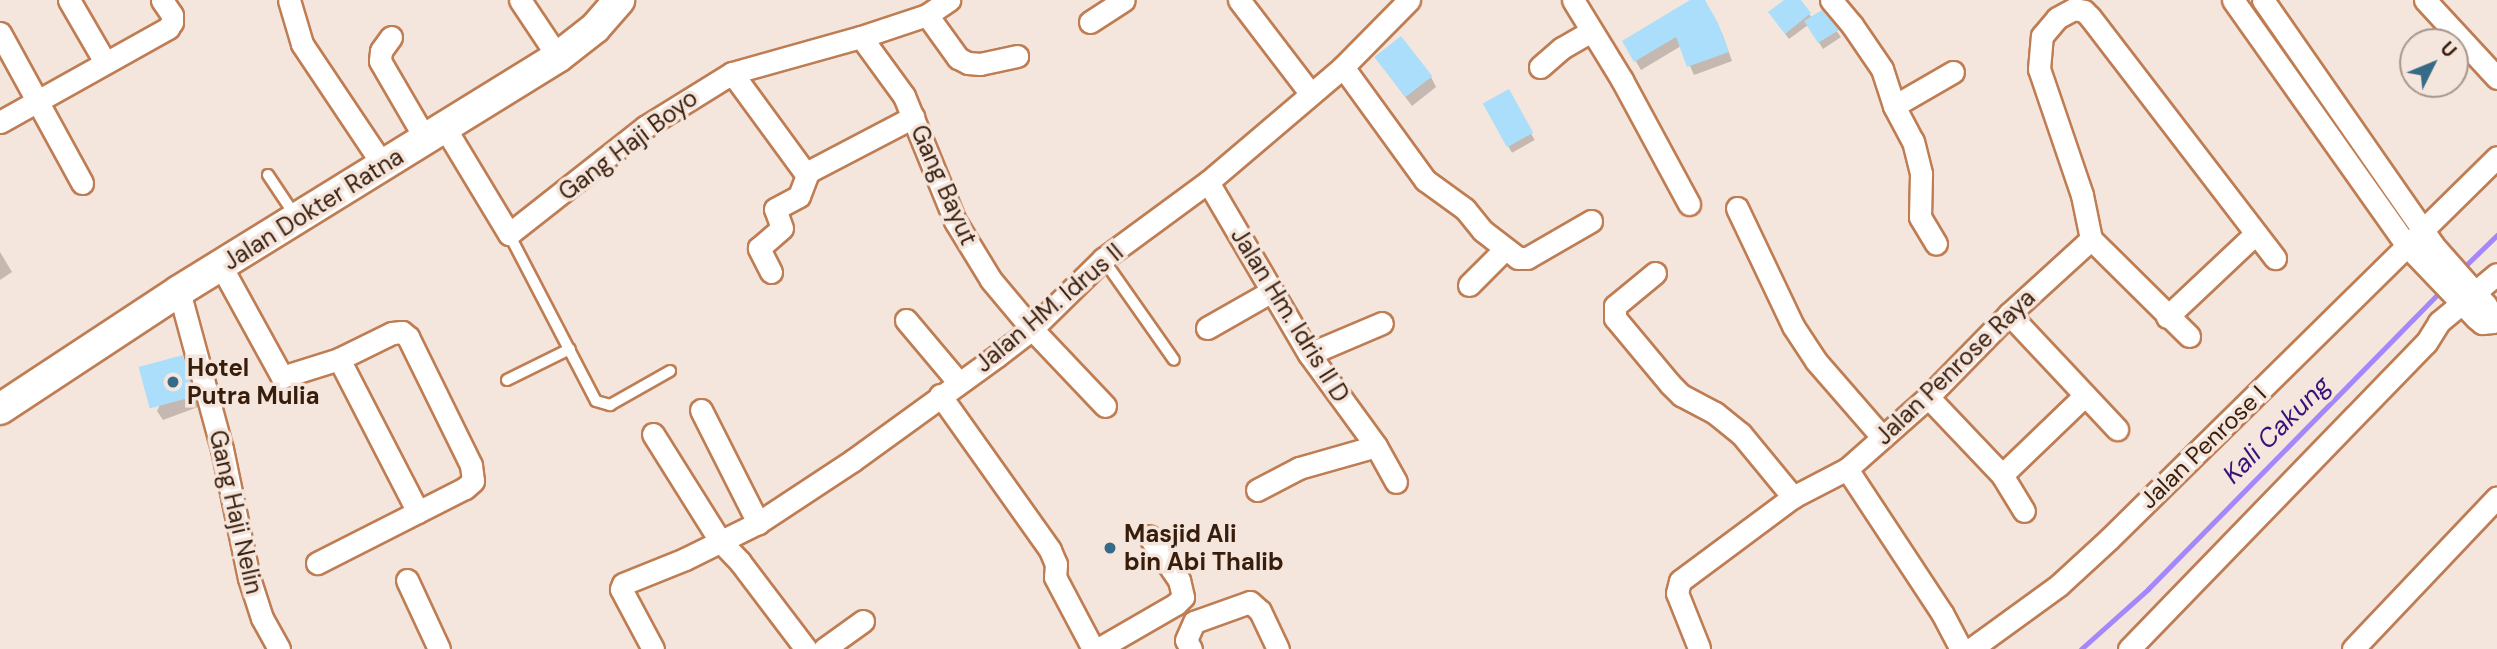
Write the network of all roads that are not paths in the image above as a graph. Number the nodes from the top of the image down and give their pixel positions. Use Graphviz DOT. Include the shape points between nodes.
graph roads {
  1 [pos="69,0"];
  2 [pos="162,0"];
  3 [pos="289,0"];
  4 [pos="520,0"];
  5 [pos="619,0"];
  6 [pos="949,0"];
  7 [pos="1124,0"];
  8 [pos="1239,0"];
  9 [pos="1409,0"];
  10 [pos="1573,0"];
  11 [pos="1831,0"];
  12 [pos="2233,0"];
  13 [pos="2263,0"];
  14 [pos="2425,0"];
  15 [pos="2066,7"];
  16 [pos="927,15"];
  17 [pos="1090,22"];
  18 [pos="1590,32"];
  19 [pos="0,33"];
  20 [pos="391,37"];
  21 [pos="861,37"];
  22 [pos="1017,56"];
  23 [pos="558,57"];
  24 [pos="105,62"];
  25 [pos="1343,67"];
  26 [pos="1540,67"];
  27 [pos="1954,72"];
  28 [pos="732,73"];
  29 [pos="2497,78"];
  30 [pos="1310,93"];
  31 [pos="38,100"];
  32 [pos="1894,106"];
  33 [pos="913,117"];
  34 [pos="0,122"];
  35 [pos="436,134"];
  36 [pos="2497,157"];
  37 [pos="383,165"];
  38 [pos="806,174"];
  39 [pos="268,176"];
  40 [pos="1208,182"];
  41 [pos="82,183"];
  42 [pos="1689,204"];
  43 [pos="1737,208"];
  44 [pos="299,220"];
  45 [pos="1591,222"];
  46 [pos="2256,233"];
  47 [pos="509,234"];
  48 [pos="2091,239"];
  49 [pos="1936,244"];
  50 [pos="2421,245"];
  51 [pos="1505,249"];
  52 [pos="2275,258"];
  53 [pos="1103,259"];
  54 [pos="220,266"];
  55 [pos="771,272"];
  56 [pos="1654,273"];
  57 [pos="1469,285"];
  58 [pos="179,291"];
  59 [pos="1272,291"];
  60 [pos="2473,292"];
  61 [pos="2009,314"];
  62 [pos="2167,317"];
  63 [pos="906,320"];
  64 [pos="1382,323"];
  65 [pos="2495,323"];
  66 [pos="1207,328"];
  67 [pos="1032,329"];
  68 [pos="2189,336"];
  69 [pos="570,349"];
  70 [pos="1309,354"];
  71 [pos="339,359"];
  72 [pos="1174,360"];
  73 [pos="670,371"];
  74 [pos="507,380"];
  75 [pos="959,383"];
  76 [pos="940,395"];
  77 [pos="2084,396"];
  78 [pos="1928,397"];
  79 [pos="1105,406"];
  80 [pos="0,409"];
  81 [pos="701,410"];
  82 [pos="2117,429"];
  83 [pos="653,434"];
  84 [pos="1882,437"];
  85 [pos="1376,446"];
  86 [pos="1847,469"];
  87 [pos="2002,475"];
  88 [pos="1396,482"];
  89 [pos="1257,490"];
  90 [pos="1793,496"];
  91 [pos="2497,497"];
  92 [pos="2024,511"];
  93 [pos="418,512"];
  94 [pos="758,523"];
  95 [pos="1149,536"];
  96 [pos="720,541"];
  97 [pos="317,563"];
  98 [pos="407,580"];
  99 [pos="863,621"];
  100 [pos="1699,648"];
  101 [pos="279,649"];
  102 [pos="439,649"];
  103 [pos="653,649"];
  104 [pos="806,649"];
  105 [pos="824,649"];
  106 [pos="1191,649"];
  107 [pos="1278,649"];
  108 [pos="1961,649"];
  109 [pos="1971,649"];
  110 [pos="2129,649"];
  111 [pos="2353,649"];
  1 -- 24 [label="street"];
  2 -- 24 [label="street" via="172,15 168,28"];
  3 -- 37 [label="street" via="302,44"];
  4 -- 23 [label="street"];
  5 -- 23 [label="street, Jalan Dokter Ratna" via="595,28"];
  6 -- 16 [label="street, Gang Haji Boyo"];
  7 -- 17 [label="street"];
  8 -- 30 [label="street"];
  9 -- 25 [label="street, Jalan HM. Idrus II"];
  10 -- 18 [label="street"];
  11 -- 32 [label="street" via="1882,69"];
  12 -- 50 [label="street"];
  13 -- 50 [label="street"];
  14 -- 29 [label="street"];
  15 -- 46 [label="street" via="2084,10 2090,17"];
  15 -- 48 [label="street" via="2042,36 2039,69 2082,195"];
  16 -- 21 [label="street, Gang Haji Boyo"];
  16 -- 22 [label="street" via="958,58 968,63"];
  18 -- 26 [label="street"];
  18 -- 42 [label="street" via="1622,80"];
  19 -- 31 [label="street"];
  20 -- 35 [label="street" via="380,61"];
  21 -- 28 [label="street, Gang Haji Boyo"];
  21 -- 33 [label="street, Gang Bayut" via="894,79"];
  23 -- 35 [label="street, Jalan Dokter Ratna"];
  24 -- 31 [label="street"];
  25 -- 30 [label="street, Jalan HM. Idrus II"];
  25 -- 51 [label="street" via="1425,180 1465,209"];
  27 -- 32 [label="street"];
  28 -- 38 [label="street"];
  28 -- 47 [label="street, Gang Haji Boyo" via="645,127"];
  30 -- 40 [label="street, Jalan HM. Idrus II"];
  31 -- 34 [label="street"];
  31 -- 41 [label="street"];
  32 -- 49 [label="street" via="1916,149 1921,174 1920,217"];
  33 -- 38 [label="street"];
  33 -- 67 [label="street, Gang Bayut" via="954,220 991,280"];
  35 -- 37 [label="street, Jalan Dokter Ratna"];
  35 -- 47 [label="street"];
  36 -- 50 [label="street, Jalan Penrose I"];
  37 -- 44 [label="street, Jalan Dokter Ratna"];
  38 -- 55 [label="street" via="799,196 775,209 782,228 759,248"];
  39 -- 44 [label="lane"];
  40 -- 53 [label="street, Jalan HM. Idrus II"];
  40 -- 59 [label="street, Jalan Hm. Idris II D"];
  43 -- 84 [label="street" via="1793,326"];
  44 -- 54 [label="street, Jalan Dokter Ratna"];
  45 -- 51 [label="street" via="1527,258"];
  46 -- 52 [label="street"];
  46 -- 62 [label="street"];
  47 -- 69 [label="lane"];
  48 -- 61 [label="street, Jalan Penrose Raya"];
  48 -- 62 [label="street"];
  50 -- 60 [label="street"];
  50 -- 109 [label="street, Jalan Penrose I" via="2059,585"];
  51 -- 57 [label="street"];
  53 -- 67 [label="street, Jalan HM. Idrus II"];
  53 -- 72 [label="lane"];
  54 -- 58 [label="street, Jalan Dokter Ratna"];
  54 -- 71 [label="street" via="282,377"];
  56 -- 90 [label="street" via="1615,306 1615,318 1675,390 1741,434"];
  58 -- 80 [label="street, Jalan Dokter Ratna"];
  58 -- 101 [label="street, Gang Haji Nelin" via="222,449 249,578 262,618"];
  59 -- 66 [label="street"];
  59 -- 70 [label="street, Jalan Hm. Idris II D"];
  60 -- 65 [label="street" via="2482,323"];
  60 -- 110 [label="street" via="2439,322 2426,343"];
  61 -- 77 [label="street"];
  61 -- 78 [label="street, Jalan Penrose Raya"];
  62 -- 68 [label="street"];
  63 -- 75 [label="street"];
  64 -- 70 [label="street"];
  67 -- 75 [label="street, Jalan HM. Idrus II"];
  67 -- 79 [label="street, Gang Bayut"];
  69 -- 73 [label="lane" via="596,401 603,405"];
  69 -- 74 [label="lane"];
  70 -- 85 [label="street, Jalan Hm. Idris II D"];
  71 -- 93 [label="street"];
  71 -- 93 [label="street" via="392,333 402,332 413,345 473,474 465,488"];
  75 -- 76 [label="street, Jalan HM. Idrus II"];
  76 -- 94 [label="street, Jalan HM. Idrus II"];
  76 -- 95 [label="street" via="1050,550 1055,578 1092,647 1098,649 1183,597 1179,580"];
  77 -- 82 [label="street"];
  77 -- 87 [label="street"];
  78 -- 84 [label="street, Jalan Penrose Raya"];
  78 -- 87 [label="street"];
  81 -- 94 [label="street"];
  83 -- 96 [label="street"];
  84 -- 86 [label="street, Jalan Penrose Raya"];
  85 -- 88 [label="street, Jalan Hm. Idris II D"];
  85 -- 89 [label="street" via="1299,468"];
  86 -- 90 [label="street, Jalan Penrose Raya"];
  86 -- 108 [label="street"];
  87 -- 92 [label="street"];
  90 -- 100 [label="street, Jalan Penrose Raya" via="1680,581 1677,593"];
  91 -- 111 [label="street"];
  93 -- 97 [label="street"];
  94 -- 96 [label="street, Jalan HM. Idrus II"];
  96 -- 103 [label="street, Jalan HM. Idrus II" via="623,584 621,589"];
  96 -- 104 [label="street"];
  98 -- 102 [label="street"];
  99 -- 105 [label="street"];
  106 -- 107 [label="street" via="1186,640 1194,622 1250,602 1260,611"];
}
